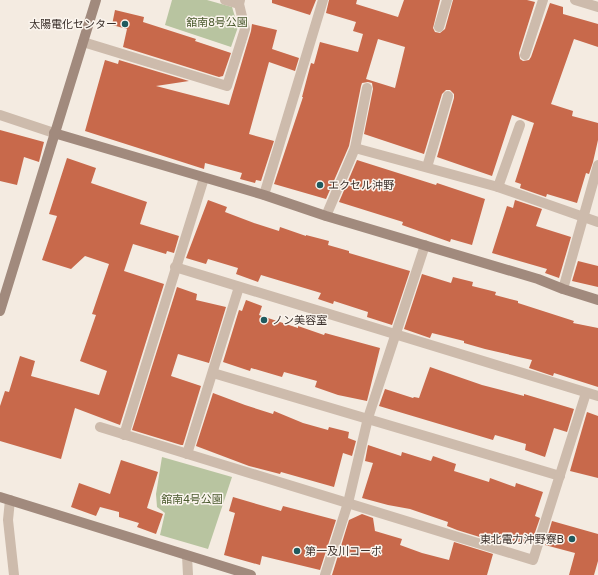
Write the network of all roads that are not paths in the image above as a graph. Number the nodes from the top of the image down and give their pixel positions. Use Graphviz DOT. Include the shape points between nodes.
graph roads {
  1 [pos="96,0"];
  2 [pos="225,0"];
  3 [pos="323,0"];
  4 [pos="447,0"];
  5 [pos="543,0"];
  6 [pos="575,0"];
  7 [pos="239,2"];
  8 [pos="598,7"];
  9 [pos="439,27"];
  10 [pos="83,42"];
  11 [pos="525,55"];
  12 [pos="367,88"];
  13 [pos="448,96"];
  14 [pos="0,115"];
  15 [pos="520,125"];
  16 [pos="54,133"];
  17 [pos="355,148"];
  18 [pos="598,165"];
  19 [pos="427,167"];
  20 [pos="204,178"];
  21 [pos="498,187"];
  22 [pos="264,195"];
  23 [pos="326,216"];
  24 [pos="583,217"];
  25 [pos="598,222"];
  26 [pos="425,245"];
  27 [pos="175,267"];
  28 [pos="239,287"];
  29 [pos="563,289"];
  30 [pos="598,300"];
  31 [pos="0,312"];
  32 [pos="397,334"];
  33 [pos="213,373"];
  34 [pos="586,393"];
  35 [pos="598,396"];
  36 [pos="368,418"];
  37 [pos="100,427"];
  38 [pos="124,435"];
  39 [pos="187,454"];
  40 [pos="560,476"];
  41 [pos="5,498"];
  42 [pos="348,503"];
  43 [pos="187,556"];
  44 [pos="14,575"];
  45 [pos="188,575"];
  46 [pos="251,575"];
  47 [pos="325,575"];
  1 -- 10 [label="street"];
  2 -- 7 [label="street"];
  3 -- 22 [label="street"];
  4 -- 9 [label="street"];
  5 -- 11 [label="street"];
  6 -- 8 [label="street"];
  7 -- 10 [label="street" via="245,30 227,86"];
  10 -- 16 [label="street"];
  12 -- 17 [label="street"];
  13 -- 19 [label="street"];
  14 -- 16 [label="street"];
  15 -- 21 [label="street"];
  16 -- 20 [label="street"];
  16 -- 31 [label="street"];
  17 -- 19 [label="street"];
  17 -- 23 [label="street"];
  18 -- 24 [label="street"];
  19 -- 21 [label="street"];
  20 -- 22 [label="street"];
  20 -- 27 [label="street"];
  21 -- 24 [label="street"];
  22 -- 23 [label="street"];
  23 -- 26 [label="street"];
  24 -- 25 [label="street"];
  24 -- 29 [label="street"];
  26 -- 29 [label="street"];
  26 -- 32 [label="street"];
  27 -- 28 [label="street"];
  27 -- 38 [label="street"];
  28 -- 32 [label="street"];
  28 -- 33 [label="street"];
  29 -- 30 [label="street"];
  32 -- 34 [label="street"];
  32 -- 36 [label="street"];
  33 -- 36 [label="street"];
  33 -- 39 [label="street"];
  34 -- 35 [label="street"];
  34 -- 40 [label="street"];
  36 -- 40 [label="street"];
  36 -- 42 [label="street"];
  37 -- 38 [label="street"];
  38 -- 39 [label="street"];
  39 -- 42 [label="street"];
  40 -- 42 [label="street" via="533,560"];
  41 -- 43 [label="street"];
  41 -- 44 [label="street"];
  42 -- 47 [label="street"];
  43 -- 45 [label="street"];
  43 -- 46 [label="street"];
}
